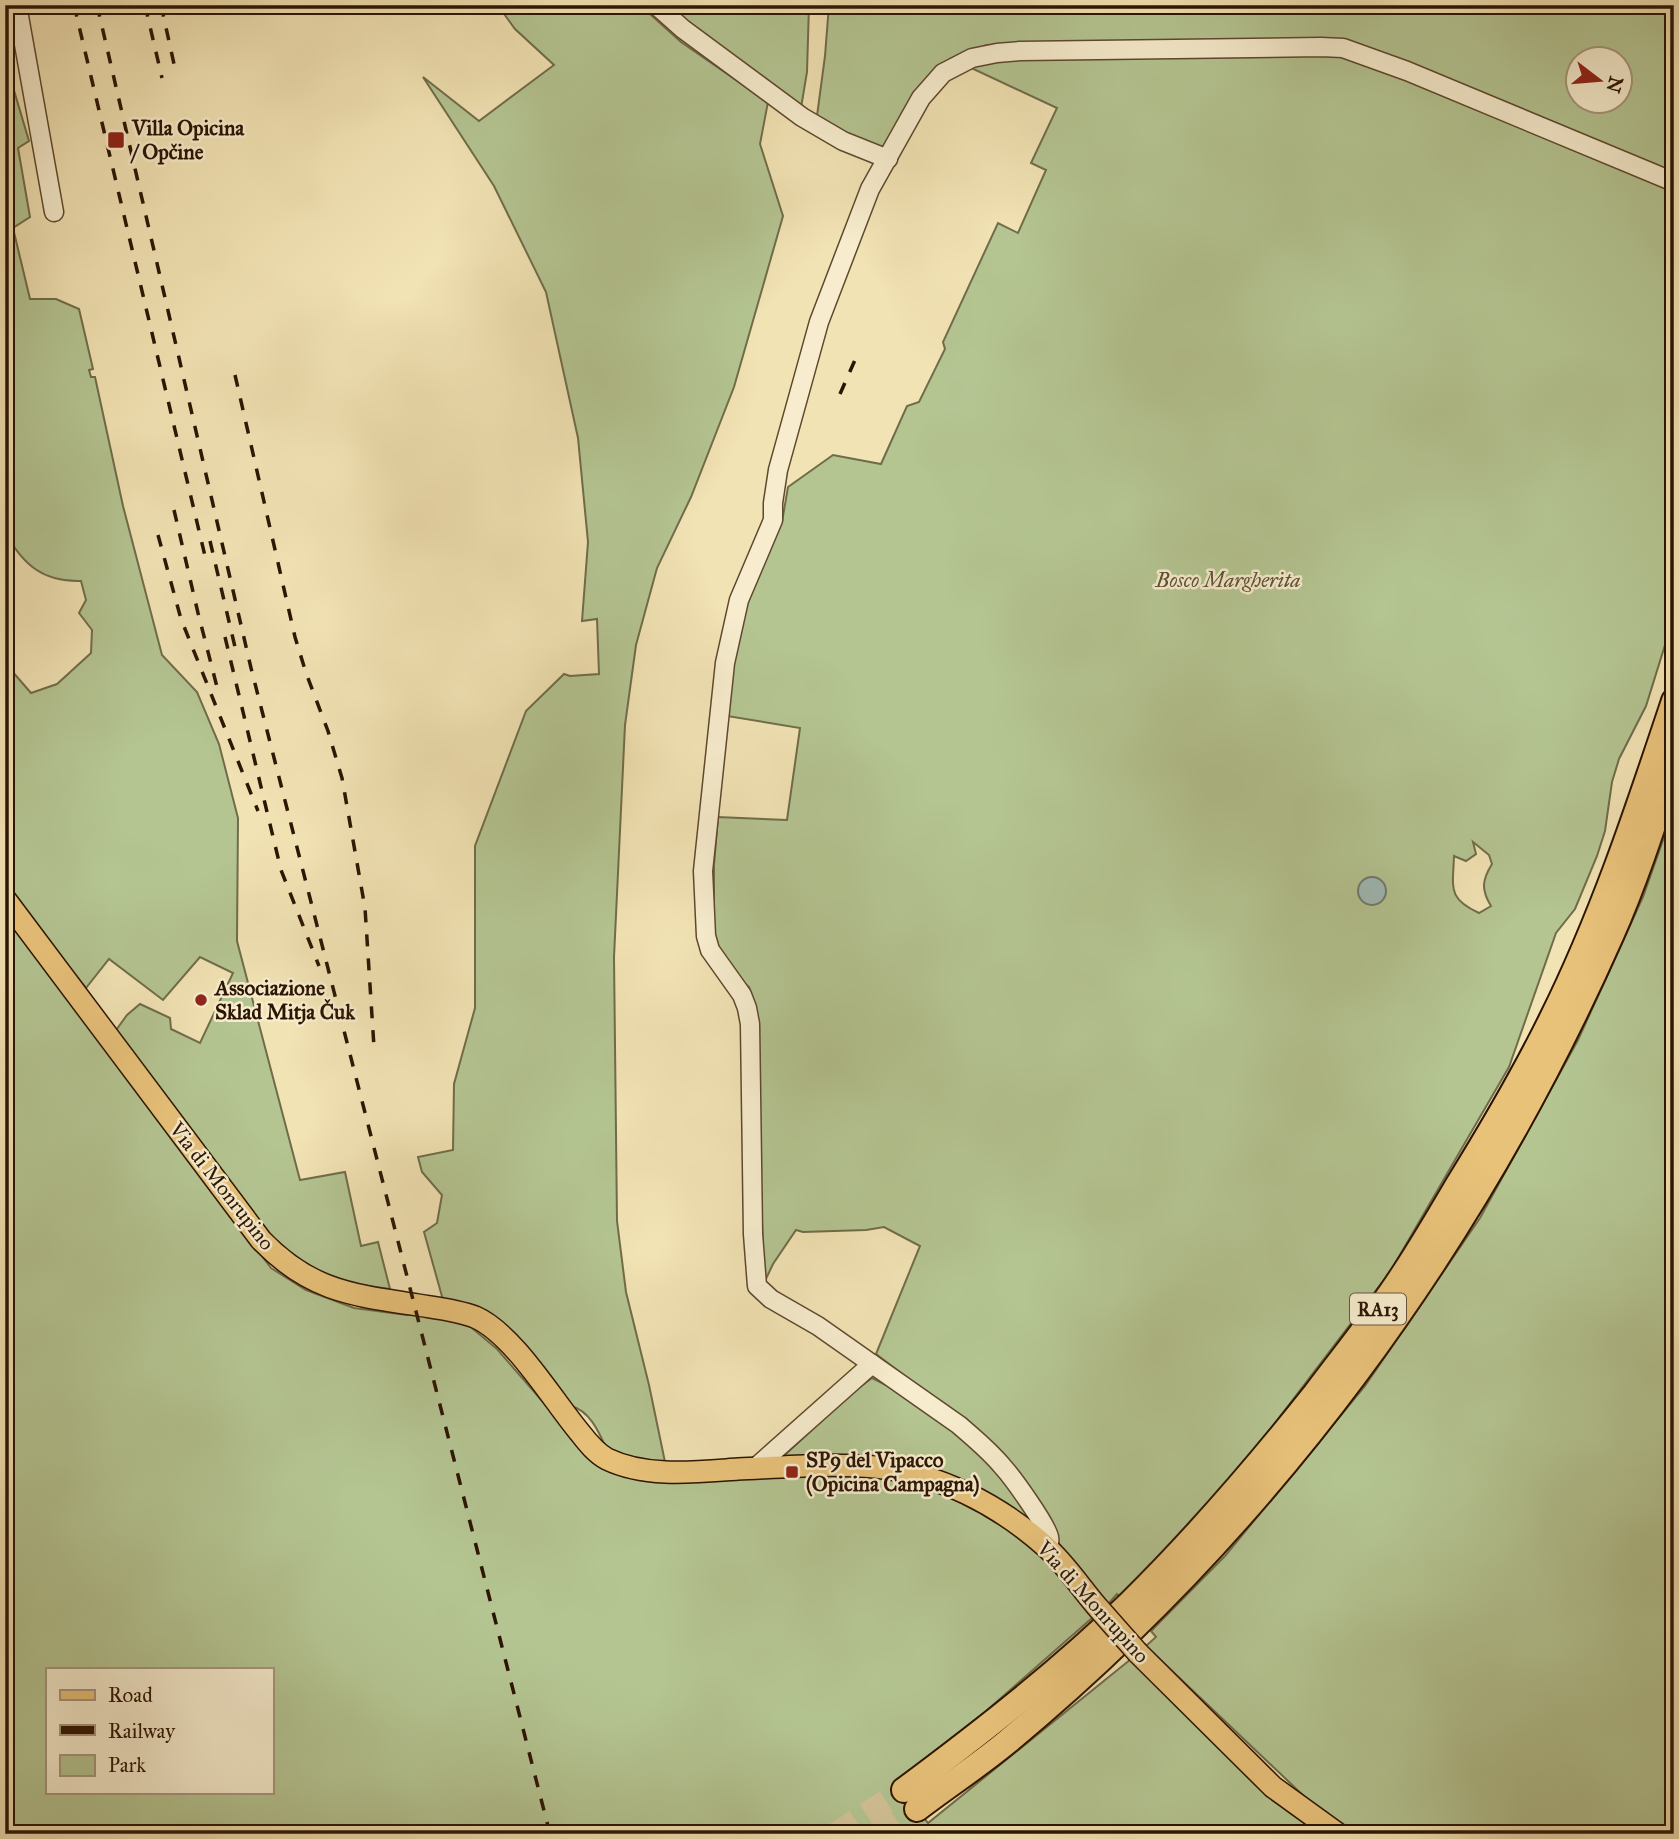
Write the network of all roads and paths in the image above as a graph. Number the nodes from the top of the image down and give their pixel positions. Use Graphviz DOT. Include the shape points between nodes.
graph roads {
  1 [pos="17,5"];
  2 [pos="656,5"];
  3 [pos="888,159"];
  4 [pos="1674,182"];
  5 [pos="54,212"];
  6 [pos="1674,701"];
  7 [pos="1674,762"];
  8 [pos="5,899"];
  9 [pos="872,1364"];
  10 [pos="755,1468"];
  11 [pos="1048,1548"];
  12 [pos="1338,1834"];
  1 -- 5 [label="street"];
  2 -- 3 [label="street" via="802,117 843,141"];
  3 -- 4 [label="street" via="926,90 943,73 972,58 1020,51 1321,47 1343,48 1406,71"];
  3 -- 9 [label="street" via="865,201 819,322 778,470 773,520 739,600 725,663 703,871 705,936 742,995 750,1024 757,1286"];
  6 -- 7 [label="highway, RA13" via="1600,910 1552,1019 1502,1114 1403,1274 1286,1429 1158,1575 910,1799 1006,1743 1111,1649 1251,1504 1368,1360 1423,1282 1521,1121 1613,932"];
  8 -- 10 [label="main road, Via di Monrupino" via="261,1240 284,1262 339,1291 477,1318 513,1349 575,1428 607,1459 668,1472"];
  9 -- 10 [label="street"];
  9 -- 11 [label="street" via="959,1425 1004,1467 1047,1532"];
  10 -- 11 [label="main road, Via di Monrupino" via="873,1467 906,1473 978,1499"];
  11 -- 12 [label="main road, Via di Monrupino, bridge" via="1138,1653 1273,1787"];
}
